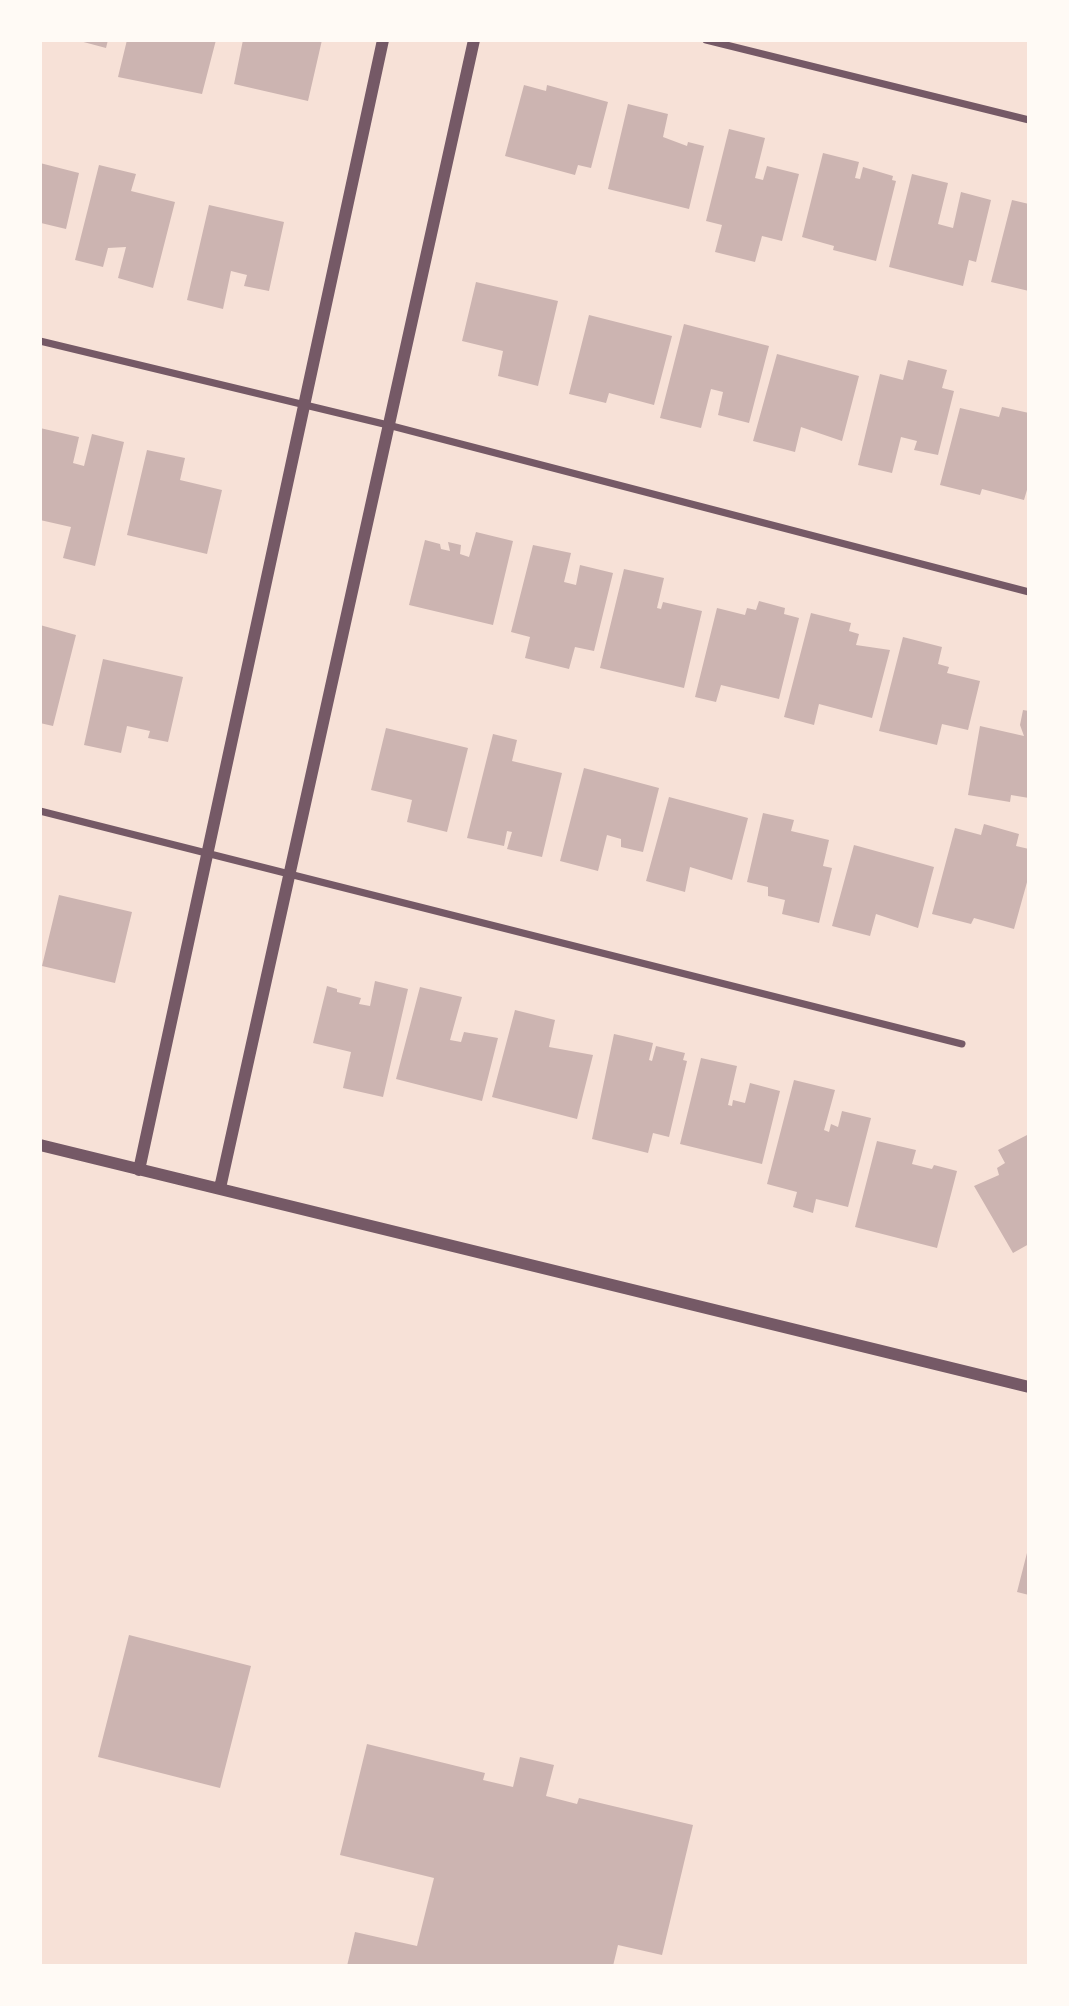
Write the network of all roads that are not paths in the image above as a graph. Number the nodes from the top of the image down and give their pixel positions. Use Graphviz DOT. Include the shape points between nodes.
graph roads {
  1 [pos="383,40"];
  2 [pos="474,40"];
  3 [pos="706,40"];
  4 [pos="1029,120"];
  5 [pos="40,341"];
  6 [pos="302,404"];
  7 [pos="388,425"];
  8 [pos="1029,592"];
  9 [pos="40,811"];
  10 [pos="207,852"];
  11 [pos="291,874"];
  12 [pos="962,1044"];
  13 [pos="40,1145"];
  14 [pos="139,1170"];
  15 [pos="220,1188"];
  16 [pos="1029,1387"];
  1 -- 6 [label="street"];
  2 -- 7 [label="street"];
  3 -- 4 [label="street"];
  5 -- 6 [label="street"];
  6 -- 7 [label="street"];
  6 -- 10 [label="street"];
  7 -- 8 [label="street"];
  7 -- 11 [label="street"];
  9 -- 10 [label="street"];
  10 -- 11 [label="street"];
  10 -- 14 [label="street"];
  11 -- 12 [label="street"];
  11 -- 15 [label="street"];
  13 -- 14 [label="street"];
  14 -- 15 [label="street"];
  15 -- 16 [label="street"];
}
